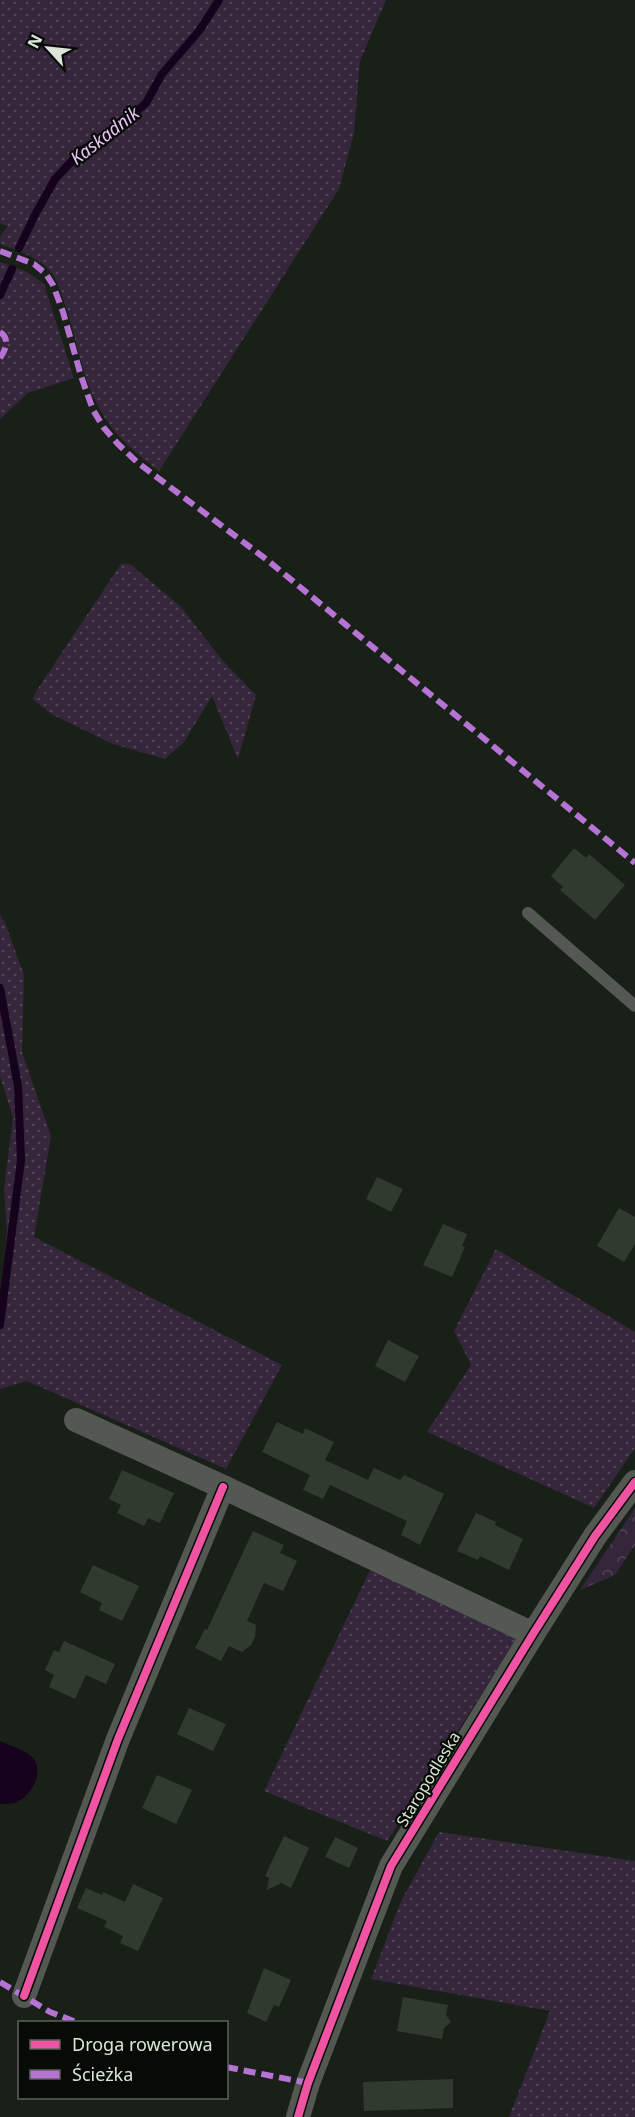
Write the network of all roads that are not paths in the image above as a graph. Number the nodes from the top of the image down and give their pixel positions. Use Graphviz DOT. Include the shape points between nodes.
graph roads {
  1 [pos="528,913"];
  2 [pos="635,1005"];
  3 [pos="76,1420"];
  4 [pos="635,1482"];
  5 [pos="223,1487"];
  6 [pos="533,1634"];
  7 [pos="24,1996"];
  8 [pos="298,2117"];
  1 -- 2 [label="lane"];
  3 -- 5 [label="street"];
  4 -- 6 [label="street, Staropodleska" via="595,1536"];
  5 -- 6 [label="street"];
  5 -- 7 [label="street" via="118,1739"];
  6 -- 8 [label="street, Staropodleska" via="390,1866"];
}
